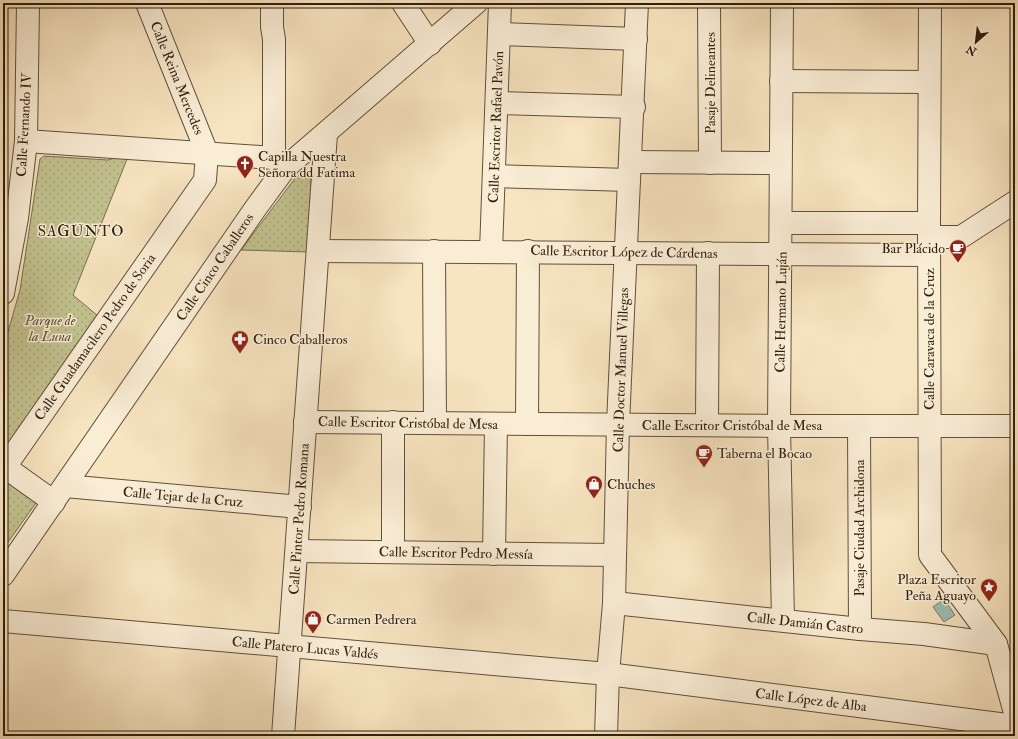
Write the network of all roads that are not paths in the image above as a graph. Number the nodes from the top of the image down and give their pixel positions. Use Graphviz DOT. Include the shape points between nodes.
graph roads {
  1 [pos="28,3"];
  2 [pos="147,3"];
  3 [pos="272,3"];
  4 [pos="403,3"];
  5 [pos="476,3"];
  6 [pos="500,3"];
  7 [pos="637,3"];
  8 [pos="709,3"];
  9 [pos="782,3"];
  10 [pos="930,3"];
  11 [pos="500,34"];
  12 [pos="636,39"];
  13 [pos="430,44"];
  14 [pos="782,81"];
  15 [pos="929,82"];
  16 [pos="497,103"];
  17 [pos="634,107"];
  18 [pos="326,134"];
  19 [pos="26,142"];
  20 [pos="206,153"];
  21 [pos="280,163"];
  22 [pos="710,163"];
  23 [pos="780,163"];
  24 [pos="630,171"];
  25 [pos="494,176"];
  26 [pos="1015,202"];
  27 [pos="10,218"];
  28 [pos="781,223"];
  29 [pos="929,239"];
  30 [pos="318,251"];
  31 [pos="434,251"];
  32 [pos="490,251"];
  33 [pos="528,251"];
  34 [pos="626,252"];
  35 [pos="708,253"];
  36 [pos="782,253"];
  37 [pos="3,293"];
  38 [pos="305,422"];
  39 [pos="393,422"];
  40 [pos="435,422"];
  41 [pos="496,424"];
  42 [pos="527,424"];
  43 [pos="618,424"];
  44 [pos="707,425"];
  45 [pos="779,426"];
  46 [pos="859,426"];
  47 [pos="1015,426"];
  48 [pos="929,427"];
  49 [pos="60,494"];
  50 [pos="300,507"];
  51 [pos="297,551"];
  52 [pos="393,552"];
  53 [pos="494,554"];
  54 [pos="615,555"];
  55 [pos="3,575"];
  56 [pos="614,602"];
  57 [pos="783,620"];
  58 [pos="3,621"];
  59 [pos="860,630"];
  60 [pos="996,644"];
  61 [pos="290,647"];
  62 [pos="608,674"];
  63 [pos="1015,713"];
  64 [pos="1015,726"];
  65 [pos="283,736"];
  66 [pos="606,736"];
  1 -- 19 [label="street, Calle Fernando IV"];
  2 -- 20 [label="street, Calle Reina Mercedes"];
  3 -- 21 [label="street"];
  4 -- 13 [label="street"];
  5 -- 13 [label="street, Calle Cinco Caballeros"];
  6 -- 11 [label="street, Calle Escritor Rafael Pavón"];
  7 -- 12 [label="street, Calle Doctor Manuel Villegas"];
  8 -- 22 [label="street, Pasaje Delineantes"];
  9 -- 14 [label="street, Calle Hermano Luján"];
  10 -- 15 [label="street, Calle Caravaca de la Cruz"];
  11 -- 12 [label="street"];
  11 -- 16 [label="street, Calle Escritor Rafael Pavón"];
  12 -- 17 [label="street, Calle Doctor Manuel Villegas"];
  13 -- 18 [label="street, Calle Cinco Caballeros"];
  14 -- 15 [label="street"];
  14 -- 23 [label="street, Calle Hermano Luján"];
  15 -- 29 [label="street, Calle Caravaca de la Cruz"];
  16 -- 17 [label="street"];
  16 -- 25 [label="street, Calle Escritor Rafael Pavón"];
  17 -- 24 [label="street, Calle Doctor Manuel Villegas"];
  18 -- 21 [label="street, Calle Cinco Caballeros"];
  18 -- 30 [label="street, Calle Pintor Pedro Romana"];
  19 -- 20 [label="street"];
  19 -- 27 [label="street, Calle Fernando IV"];
  20 -- 21 [label="street"];
  20 -- 49 [label="street, Calle Guadamacilero Pedro de Soria" via="205,180 5,467"];
  21 -- 49 [label="street, Calle Cinco Caballeros" via="255,209"];
  22 -- 23 [label="street"];
  22 -- 24 [label="street"];
  23 -- 28 [label="street, Calle Hermano Luján"];
  24 -- 25 [label="street"];
  24 -- 34 [label="street, Calle Doctor Manuel Villegas"];
  25 -- 32 [label="street, Calle Escritor Rafael Pavón"];
  26 -- 29 [label="street" via="961,237"];
  27 -- 37 [label="street, Calle Fernando IV"];
  28 -- 29 [label="street"];
  28 -- 36 [label="street, Calle Hermano Luján"];
  29 -- 36 [label="street, Calle Escritor López de Cárdenas"];
  29 -- 48 [label="street, Calle Caravaca de la Cruz"];
  30 -- 31 [label="street, Calle Escritor López de Cárdenas"];
  30 -- 38 [label="street, Calle Pintor Pedro Romana"];
  31 -- 32 [label="street, Calle Escritor López de Cárdenas"];
  31 -- 40 [label="street"];
  32 -- 33 [label="street, Calle Escritor López de Cárdenas"];
  33 -- 34 [label="street, Calle Escritor López de Cárdenas"];
  33 -- 42 [label="street"];
  34 -- 35 [label="street, Calle Escritor López de Cárdenas"];
  34 -- 43 [label="street, Calle Doctor Manuel Villegas"];
  35 -- 36 [label="street, Calle Escritor López de Cárdenas"];
  35 -- 44 [label="street"];
  36 -- 45 [label="street, Calle Hermano Luján"];
  38 -- 39 [label="street, Calle Escritor Cristóbal de Mesa"];
  38 -- 50 [label="street, Calle Pintor Pedro Romana"];
  39 -- 40 [label="street, Calle Escritor Cristóbal de Mesa"];
  39 -- 52 [label="street"];
  40 -- 41 [label="street, Calle Escritor Cristóbal de Mesa"];
  41 -- 42 [label="street, Calle Escritor Cristóbal de Mesa"];
  41 -- 53 [label="street"];
  42 -- 43 [label="street, Calle Escritor Cristóbal de Mesa"];
  43 -- 44 [label="street, Calle Escritor Cristóbal de Mesa"];
  43 -- 54 [label="street, Calle Doctor Manuel Villegas"];
  44 -- 45 [label="street, Calle Escritor Cristóbal de Mesa"];
  45 -- 46 [label="street, Calle Escritor Cristóbal de Mesa"];
  45 -- 57 [label="street, Calle Hermano Luján"];
  46 -- 48 [label="street, Calle Escritor Cristóbal de Mesa"];
  46 -- 59 [label="street, Pasaje Ciudad Archidona"];
  47 -- 48 [label="street, Calle Escritor Cristóbal de Mesa"];
  48 -- 60 [label="street, Calle Caravaca de la Cruz" via="930,555"];
  49 -- 50 [label="street, Calle Tejar de la Cruz"];
  49 -- 55 [label="street, Calle Cinco Caballeros"];
  50 -- 51 [label="street, Calle Pintor Pedro Romana"];
  51 -- 52 [label="street, Calle Escritor Pedro Messía"];
  51 -- 61 [label="street, Calle Pintor Pedro Romana"];
  52 -- 53 [label="street, Calle Escritor Pedro Messía"];
  53 -- 54 [label="street, Calle Escritor Pedro Messía"];
  54 -- 56 [label="street, Calle Doctor Manuel Villegas"];
  56 -- 57 [label="street, Calle Damián Castro"];
  56 -- 62 [label="street, Calle Doctor Manuel Villegas"];
  57 -- 59 [label="street, Calle Damián Castro"];
  58 -- 61 [label="street, Calle Platero Lucas Valdés"];
  59 -- 60 [label="street, Calle Damián Castro" via="924,634"];
  60 -- 63 [label="street"];
  61 -- 62 [label="street, Calle Platero Lucas Valdés"];
  61 -- 65 [label="street, Calle Pintor Pedro Romana"];
  62 -- 64 [label="street, Calle López de Alba"];
  62 -- 66 [label="street, Calle Doctor Manuel Villegas"];
}
